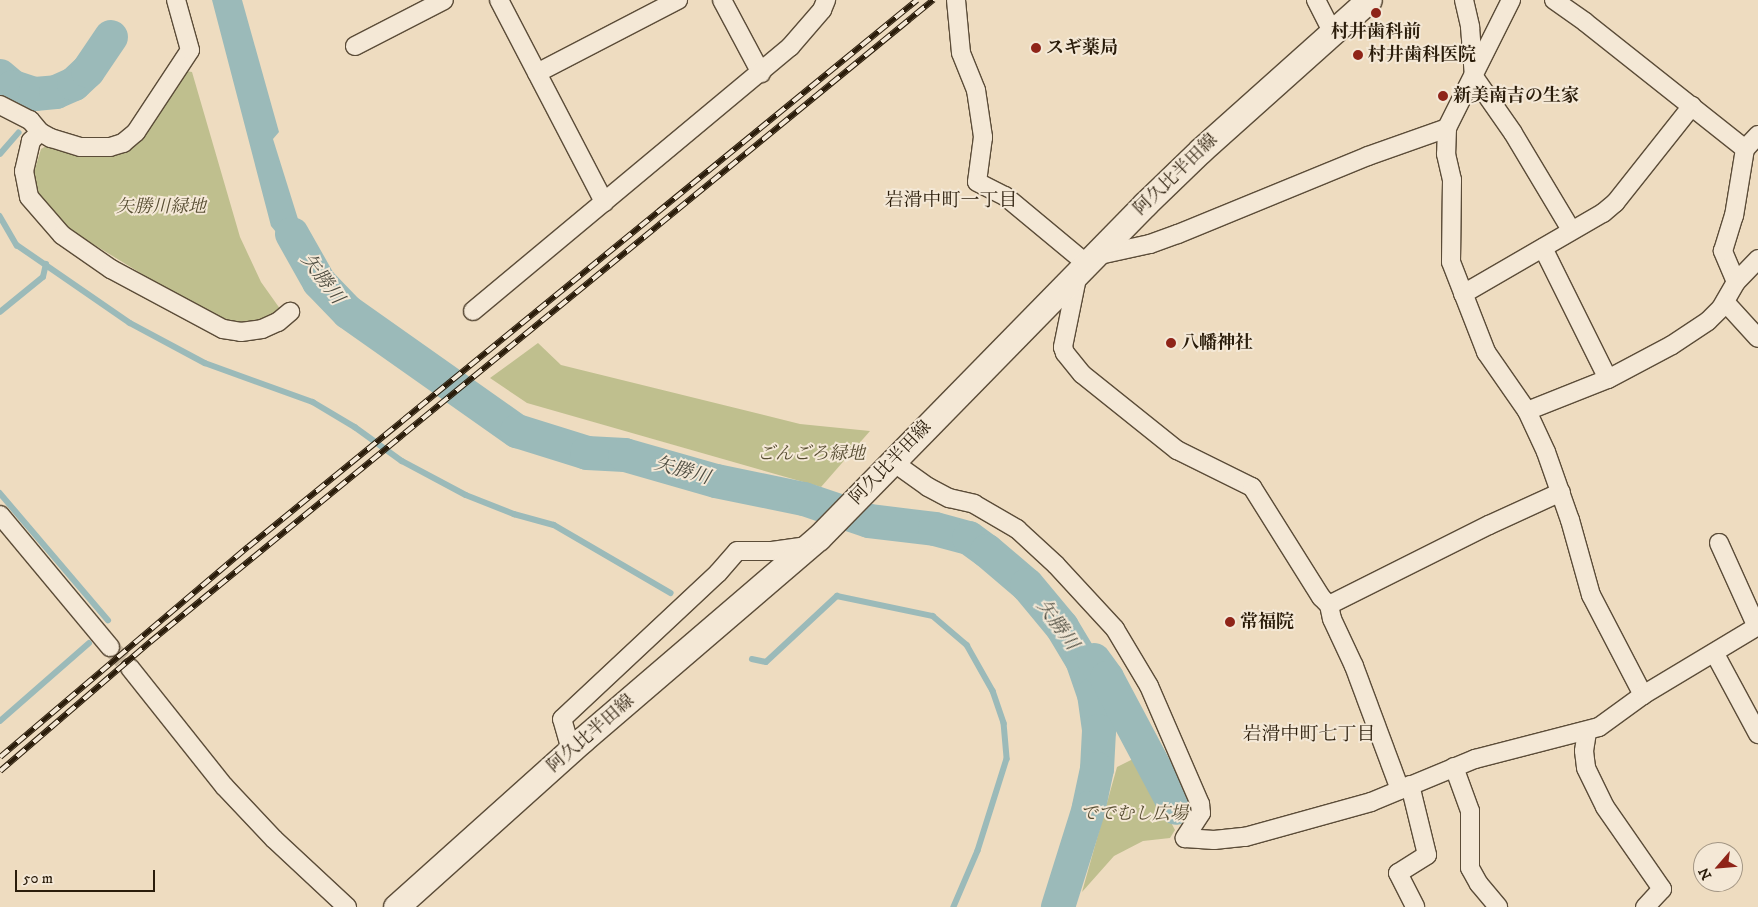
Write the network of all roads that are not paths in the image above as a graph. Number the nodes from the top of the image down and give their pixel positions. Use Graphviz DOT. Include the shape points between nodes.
graph roads {
  1 [pos="176,0"];
  2 [pos="444,0"];
  3 [pos="499,0"];
  4 [pos="678,0"];
  5 [pos="722,0"];
  6 [pos="826,0"];
  7 [pos="956,0"];
  8 [pos="1316,0"];
  9 [pos="1369,0"];
  10 [pos="1464,0"];
  11 [pos="1511,0"];
  12 [pos="1554,0"];
  13 [pos="1332,31"];
  14 [pos="355,46"];
  15 [pos="537,73"];
  16 [pos="761,73"];
  17 [pos="1474,77"];
  18 [pos="0,104"];
  19 [pos="1692,106"];
  20 [pos="1447,128"];
  21 [pos="40,132"];
  22 [pos="1758,135"];
  23 [pos="1745,149"];
  24 [pos="604,202"];
  25 [pos="1571,230"];
  26 [pos="1543,248"];
  27 [pos="1758,259"];
  28 [pos="1087,264"];
  29 [pos="1736,282"];
  30 [pos="1463,294"];
  31 [pos="1726,303"];
  32 [pos="474,311"];
  33 [pos="290,312"];
  34 [pos="1758,338"];
  35 [pos="1608,379"];
  36 [pos="1527,411"];
  37 [pos="893,462"];
  38 [pos="1561,492"];
  39 [pos="0,515"];
  40 [pos="814,542"];
  41 [pos="1719,543"];
  42 [pos="1329,605"];
  43 [pos="1757,627"];
  44 [pos="110,647"];
  45 [pos="1715,654"];
  46 [pos="130,668"];
  47 [pos="1643,695"];
  48 [pos="1587,732"];
  49 [pos="1758,734"];
  50 [pos="571,750"];
  51 [pos="1454,766"];
  52 [pos="1405,787"];
  53 [pos="347,907"];
  54 [pos="396,907"];
  55 [pos="1415,907"];
  56 [pos="1498,907"];
  57 [pos="1645,907"];
  1 -- 21 [label="street" via="190,50 136,132 124,142 110,147 81,147"];
  2 -- 14 [label="street"];
  3 -- 15 [label="street"];
  4 -- 15 [label="street"];
  5 -- 16 [label="street"];
  6 -- 16 [label="street" via="822,10 790,47"];
  7 -- 28 [label="street" via="961,53 976,90 983,137 978,182 1005,196"];
  8 -- 13 [label="street"];
  9 -- 13 [label="main road, 阿久比半田線"];
  10 -- 17 [label="street"];
  11 -- 17 [label="street"];
  12 -- 19 [label="street"];
  13 -- 28 [label="main road, 阿久比半田線" via="1201,150"];
  15 -- 24 [label="street"];
  16 -- 24 [label="street"];
  17 -- 20 [label="street"];
  17 -- 25 [label="street" via="1513,133"];
  18 -- 21 [label="street" via="30,120"];
  19 -- 23 [label="street"];
  19 -- 25 [label="street" via="1615,203"];
  20 -- 28 [label="street" via="1368,156 1185,232"];
  20 -- 30 [label="street" via="1446,154 1452,180 1451,262"];
  21 -- 33 [label="street" via="31,141 24,171 29,197 62,235 111,269 224,329 241,332 262,329"];
  22 -- 23 [label="street"];
  23 -- 29 [label="street" via="1734,216 1722,251"];
  24 -- 32 [label="street"];
  25 -- 26 [label="street"];
  26 -- 30 [label="street"];
  26 -- 35 [label="street"];
  27 -- 29 [label="street"];
  28 -- 37 [label="main road, 阿久比半田線"];
  28 -- 42 [label="street" via="1063,347 1065,353 1082,374 1177,450 1252,487"];
  29 -- 31 [label="street"];
  30 -- 36 [label="street" via="1486,352"];
  31 -- 34 [label="street"];
  31 -- 35 [label="street" via="1708,321 1672,345"];
  35 -- 36 [label="street"];
  36 -- 38 [label="street"];
  37 -- 40 [label="main road, 阿久比半田線"];
  37 -- 52 [label="street" via="928,487 949,498 974,504 1017,529 1056,565 1114,629 1149,686 1200,804 1201,813 1188,845 1246,837 1371,802"];
  38 -- 42 [label="street"];
  38 -- 47 [label="street" via="1591,595"];
  39 -- 44 [label="street"];
  40 -- 50 [label="main road, 阿久比半田線"];
  40 -- 50 [label="street" via="772,551 737,551 718,573 562,719"];
  41 -- 43 [label="street"];
  42 -- 52 [label="street" via="1332,619"];
  43 -- 45 [label="street"];
  45 -- 47 [label="street"];
  45 -- 49 [label="street"];
  46 -- 53 [label="street" via="224,786 274,839"];
  47 -- 48 [label="street"];
  48 -- 51 [label="street"];
  48 -- 57 [label="street" via="1586,768 1605,807 1662,889"];
  50 -- 54 [label="main road, 阿久比半田線"];
  51 -- 52 [label="street"];
  51 -- 56 [label="street" via="1470,811 1470,868"];
  52 -- 55 [label="street" via="1427,855 1398,873"];
}
